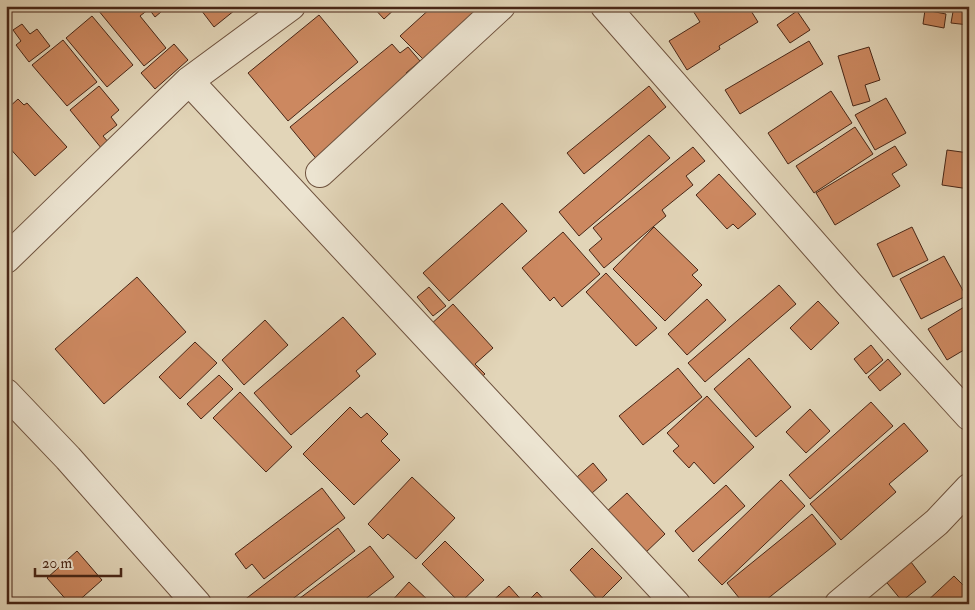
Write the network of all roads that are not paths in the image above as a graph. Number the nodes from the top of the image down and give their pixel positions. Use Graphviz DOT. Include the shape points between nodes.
graph roads {
  1 [pos="291,6"];
  2 [pos="502,6"];
  3 [pos="605,6"];
  4 [pos="189,81"];
  5 [pos="320,173"];
  6 [pos="6,259"];
  7 [pos="6,393"];
  8 [pos="969,416"];
  9 [pos="969,488"];
  10 [pos="197,604"];
  11 [pos="676,604"];
  12 [pos="839,604"];
  1 -- 4 [label="street"];
  2 -- 5 [label="street"];
  3 -- 8 [label="street"];
  4 -- 6 [label="street"];
  4 -- 11 [label="street"];
  7 -- 10 [label="street"];
  9 -- 12 [label="street" via="937,522"];
}
